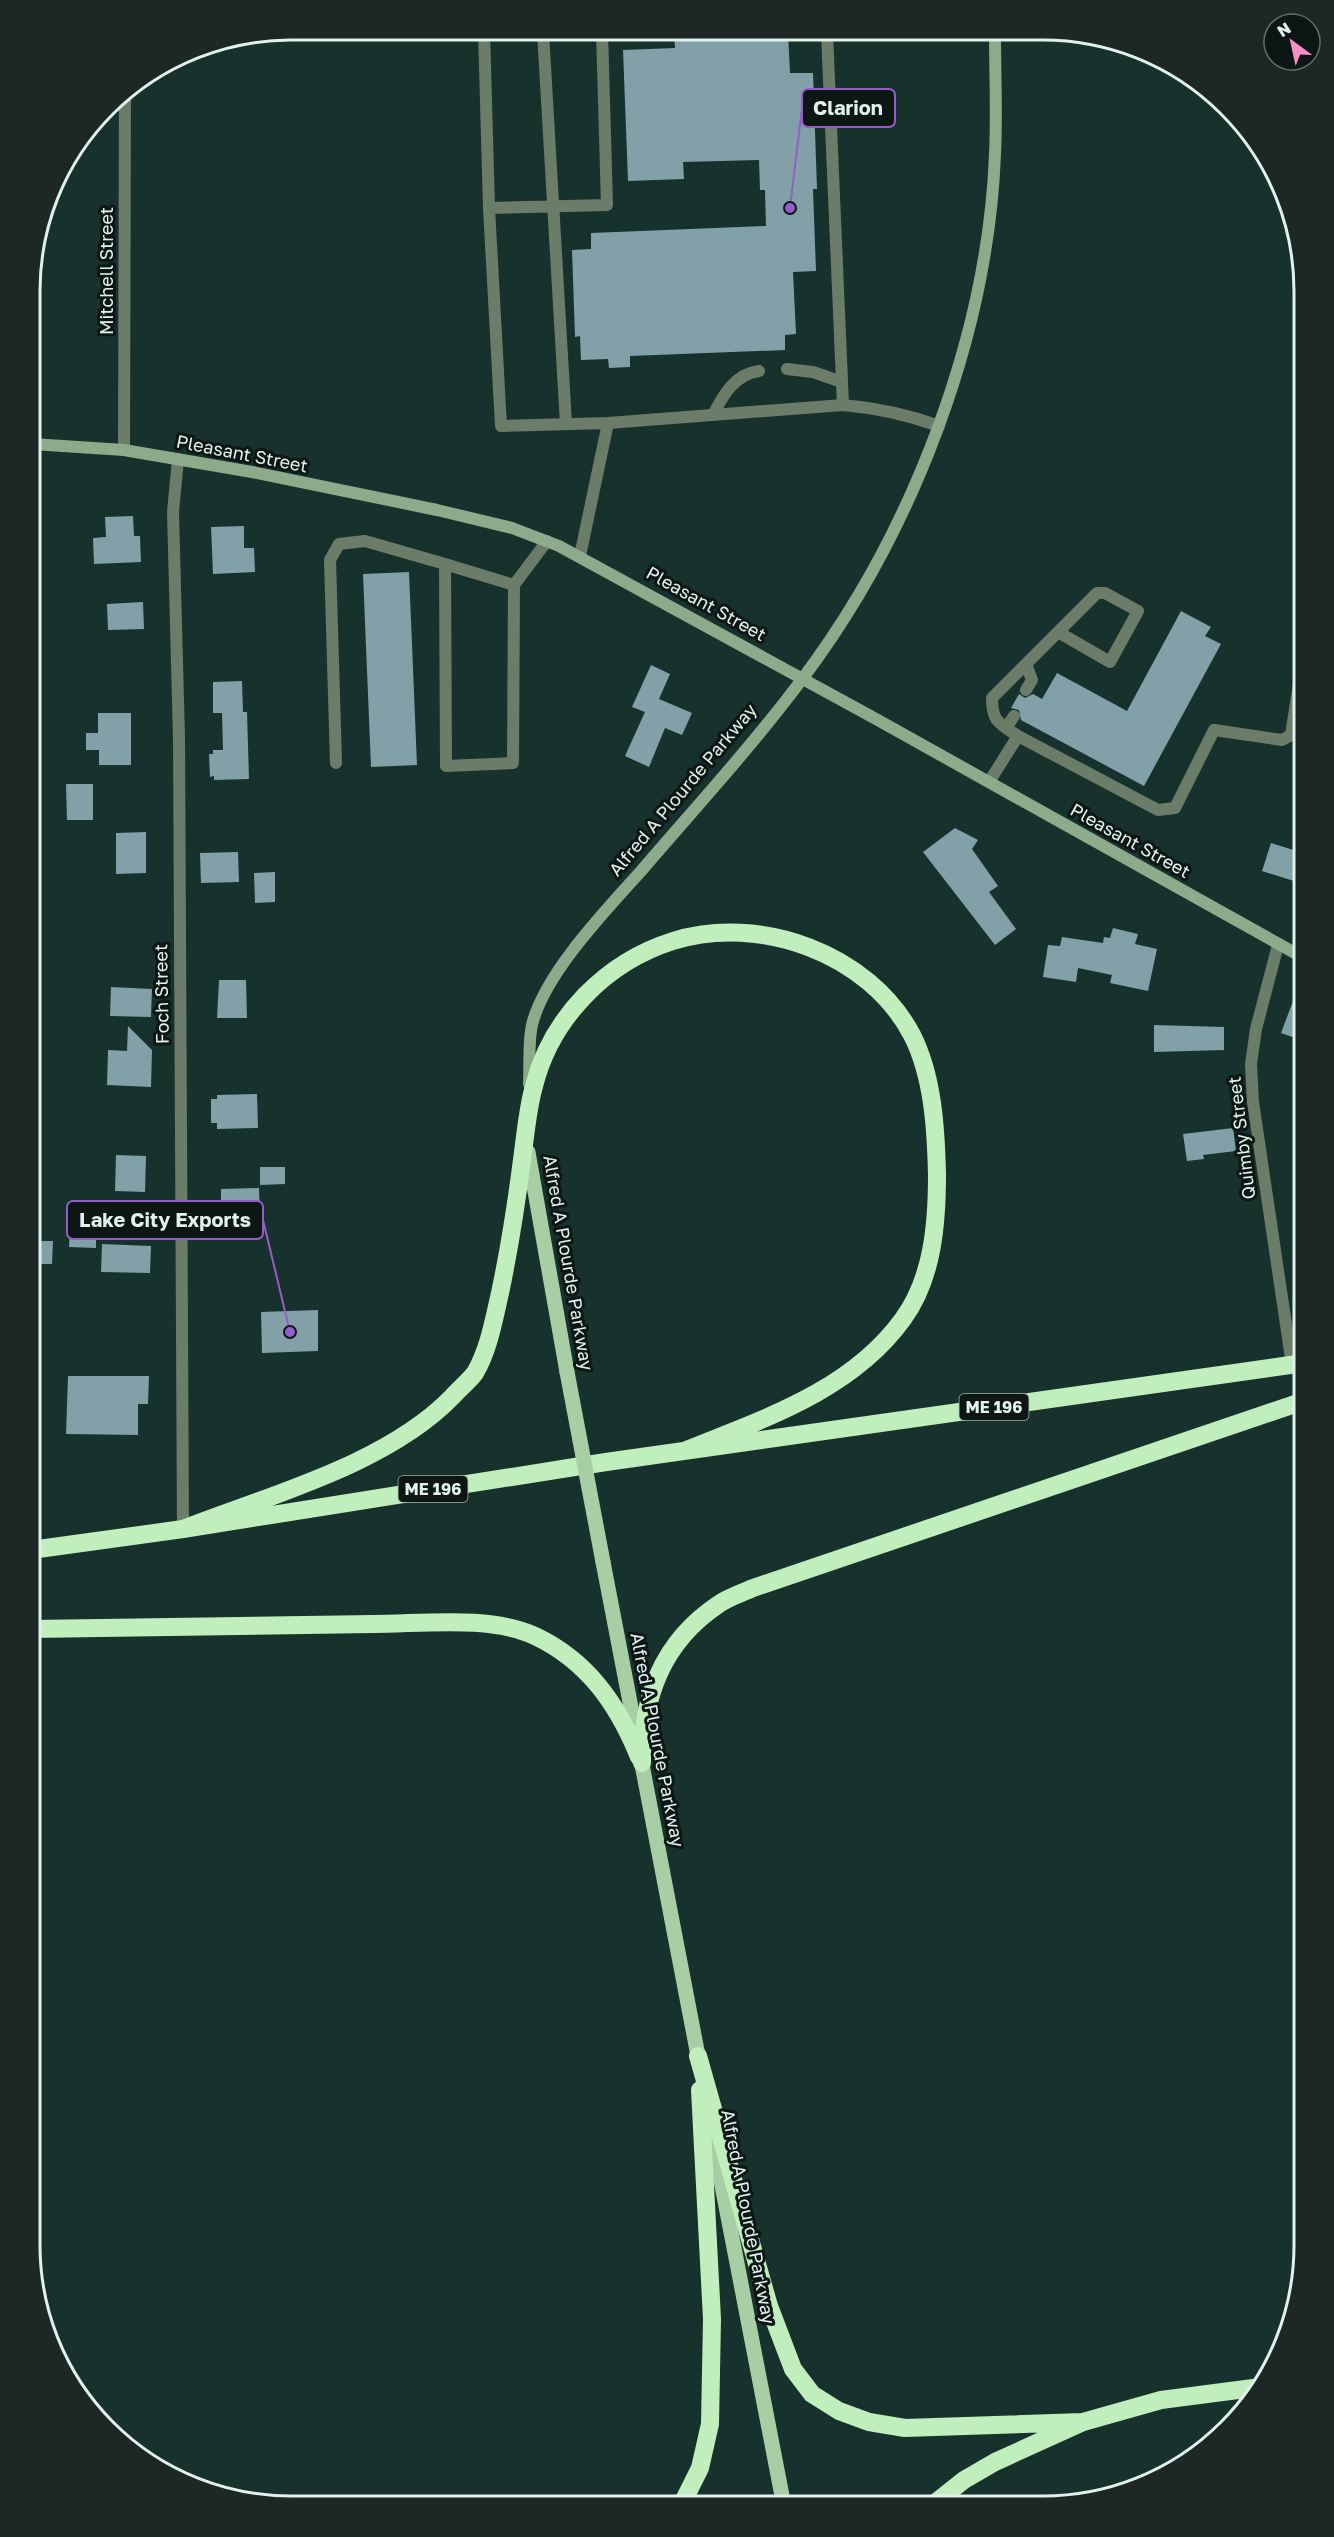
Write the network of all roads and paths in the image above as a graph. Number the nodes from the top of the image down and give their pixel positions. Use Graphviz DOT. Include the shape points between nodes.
graph roads {
  1 [pos="484,40"];
  2 [pos="543,40"];
  3 [pos="602,40"];
  4 [pos="827,40"];
  5 [pos="995,40"];
  6 [pos="125,104"];
  7 [pos="553,207"];
  8 [pos="489,208"];
  9 [pos="787,369"];
  10 [pos="759,370"];
  11 [pos="842,382"];
  12 [pos="843,405"];
  13 [pos="713,415"];
  14 [pos="608,423"];
  15 [pos="566,424"];
  16 [pos="939,426"];
  17 [pos="40,445"];
  18 [pos="124,450"];
  19 [pos="178,459"];
  20 [pos="547,542"];
  21 [pos="580,556"];
  22 [pos="446,564"];
  23 [pos="514,585"];
  24 [pos="1058,632"];
  25 [pos="1026,664"];
  26 [pos="802,679"];
  27 [pos="1026,690"];
  28 [pos="1014,716"];
  29 [pos="1294,716"];
  30 [pos="1006,728"];
  31 [pos="1018,736"];
  32 [pos="336,763"];
  33 [pos="989,783"];
  34 [pos="1278,945"];
  35 [pos="1294,953"];
  36 [pos="528,1119"];
  37 [pos="1294,1341"];
  38 [pos="1294,1365"];
  39 [pos="1294,1404"];
  40 [pos="684,1451"];
  41 [pos="183,1529"];
  42 [pos="40,1549"];
  43 [pos="40,1629"];
  44 [pos="642,1763"];
  45 [pos="698,2056"];
  46 [pos="1249,2388"];
  47 [pos="1083,2422"];
  48 [pos="686,2496"];
  49 [pos="782,2496"];
  50 [pos="944,2496"];
  1 -- 8 [label="street"];
  2 -- 7 [label="street"];
  3 -- 7 [label="street" via="607,205"];
  4 -- 11 [label="street"];
  5 -- 16 [label="main road, Alfred A Plourde Parkway" via="995,156 989,212 966,337"];
  6 -- 18 [label="street, Mitchell Street"];
  7 -- 8 [label="street"];
  7 -- 15 [label="street"];
  8 -- 15 [label="street" via="501,426"];
  9 -- 11 [label="street" via="813,372"];
  10 -- 13 [label="street" via="738,379 724,393"];
  11 -- 12 [label="street"];
  12 -- 13 [label="street"];
  12 -- 16 [label="street" via="880,408"];
  13 -- 14 [label="street"];
  14 -- 15 [label="street"];
  14 -- 21 [label="street"];
  16 -- 26 [label="main road, Alfred A Plourde Parkway" via="861,593"];
  17 -- 18 [label="main road, Pleasant Street"];
  18 -- 19 [label="main road, Pleasant Street"];
  19 -- 20 [label="main road, Pleasant Street" via="437,510 512,528"];
  19 -- 41 [label="street, Foch Street" via="173,512 179,738"];
  20 -- 21 [label="main road, Pleasant Street"];
  20 -- 23 [label="street"];
  21 -- 26 [label="main road, Pleasant Street"];
  22 -- 23 [label="street"];
  22 -- 23 [label="street" via="446,765 513,763"];
  22 -- 32 [label="street" via="364,540 339,544 330,560"];
  24 -- 24 [label="street" via="1110,662 1138,611 1105,593 1097,593"];
  24 -- 25 [label="street"];
  25 -- 27 [label="street" via="1032,680"];
  25 -- 30 [label="street" via="993,698 992,713"];
  26 -- 33 [label="main road, Pleasant Street"];
  26 -- 36 [label="main road, Alfred A Plourde Parkway" via="609,907 552,982 532,1026"];
  28 -- 30 [label="street"];
  29 -- 31 [label="street" via="1291,735 1282,740 1214,730 1175,808 1158,810"];
  30 -- 31 [label="street"];
  31 -- 33 [label="street"];
  33 -- 34 [label="main road, Pleasant Street"];
  34 -- 35 [label="main road, Pleasant Street"];
  34 -- 37 [label="street, Quimby Street" via="1251,1064 1253,1102"];
  36 -- 40 [label="highway" via="545,1053 584,995 610,972 640,954 689,937 724,932 759,934 809,947 860,976 885,1000 913,1037 927,1081 936,1145 936,1231 919,1290 905,1317 852,1370 798,1405"];
  36 -- 41 [label="highway" via="509,1251 490,1335 474,1373 429,1420 373,1455"];
  36 -- 44 [label="main road, Alfred A Plourde Parkway, bridge" via="530,1172"];
  38 -- 40 [label="highway, ME 196"];
  39 -- 44 [label="highway" via="753,1588 720,1603 690,1629 660,1667 646,1705"];
  40 -- 41 [label="highway, ME 196"];
  41 -- 42 [label="highway, ME 196"];
  43 -- 44 [label="highway" via="320,1624 501,1626 534,1635 589,1674 618,1710"];
  44 -- 45 [label="main road, Alfred A Plourde Parkway"];
  45 -- 47 [label="highway" via="769,2306 793,2369 812,2394 839,2411 869,2422 905,2428"];
  45 -- 48 [label="highway" via="712,2319 710,2424 700,2468"];
  45 -- 49 [label="main road, Alfred A Plourde Parkway"];
  46 -- 47 [label="highway" via="1161,2400"];
  47 -- 50 [label="highway" via="985,2468"];
}
